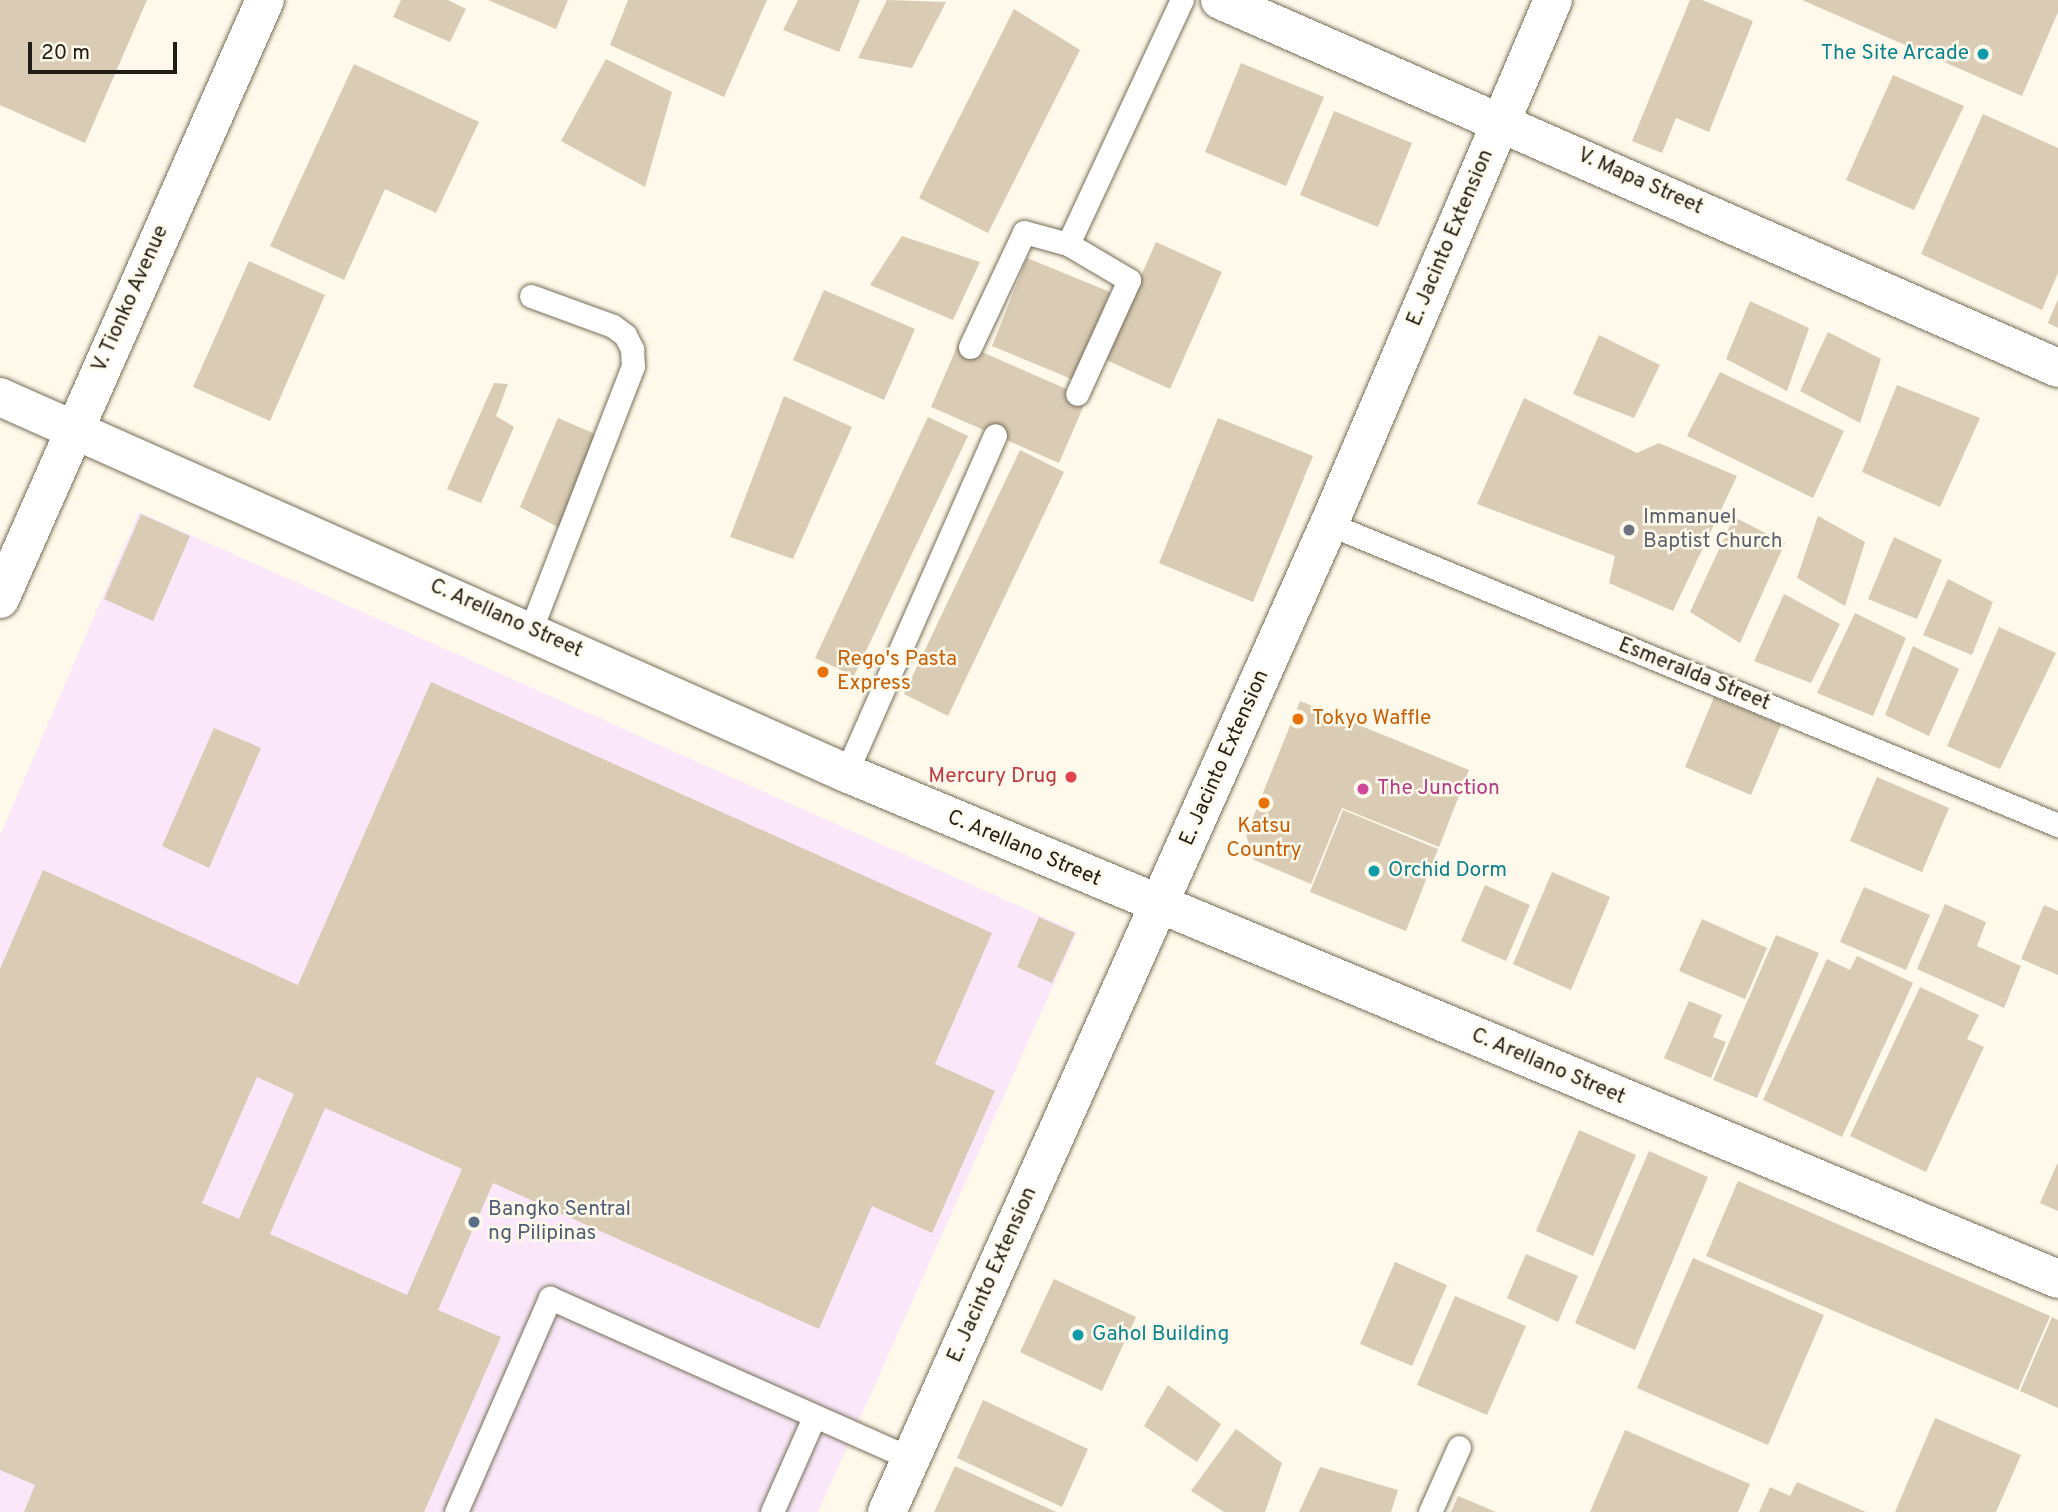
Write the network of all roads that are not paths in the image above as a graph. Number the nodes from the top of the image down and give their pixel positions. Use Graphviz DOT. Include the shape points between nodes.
graph roads {
  1 [pos="265,0"];
  2 [pos="1182,0"];
  3 [pos="1220,0"];
  4 [pos="1553,0"];
  5 [pos="1501,120"];
  6 [pos="1068,244"];
  7 [pos="531,296"];
  8 [pos="970,347"];
  9 [pos="2058,368"];
  10 [pos="1077,394"];
  11 [pos="0,397"];
  12 [pos="72,428"];
  13 [pos="995,435"];
  14 [pos="1329,524"];
  15 [pos="0,599"];
  16 [pos="531,629"];
  17 [pos="846,773"];
  18 [pos="2058,825"];
  19 [pos="1158,906"];
  20 [pos="2058,1279"];
  21 [pos="814,1417"];
  22 [pos="1459,1447"];
  23 [pos="911,1459"];
  24 [pos="456,1512"];
  25 [pos="772,1512"];
  26 [pos="887,1512"];
  27 [pos="1430,1512"];
  1 -- 12 [label="street, V. Tionko Avenue"];
  2 -- 6 [label="lane"];
  3 -- 5 [label="street, V. Mapa Street"];
  4 -- 5 [label="street, E. Jacinto Extension"];
  5 -- 9 [label="street, V. Mapa Street"];
  5 -- 14 [label="street, E. Jacinto Extension"];
  6 -- 8 [label="lane" via="1024,233"];
  6 -- 10 [label="lane" via="1129,280"];
  7 -- 16 [label="lane" via="613,326 632,349 633,366"];
  11 -- 12 [label="street, C. Arellano Street"];
  12 -- 15 [label="street, V. Tionko Avenue"];
  12 -- 16 [label="street, C. Arellano Street"];
  13 -- 17 [label="lane"];
  14 -- 18 [label="lane, Esmeralda Street"];
  14 -- 19 [label="street, E. Jacinto Extension"];
  16 -- 17 [label="street, C. Arellano Street"];
  17 -- 19 [label="street, C. Arellano Street"];
  19 -- 20 [label="street, C. Arellano Street"];
  19 -- 23 [label="street, E. Jacinto Extension"];
  21 -- 23 [label="lane"];
  21 -- 24 [label="lane" via="550,1298"];
  21 -- 25 [label="lane"];
  22 -- 27 [label="lane"];
  23 -- 26 [label="street, E. Jacinto Extension"];
}
